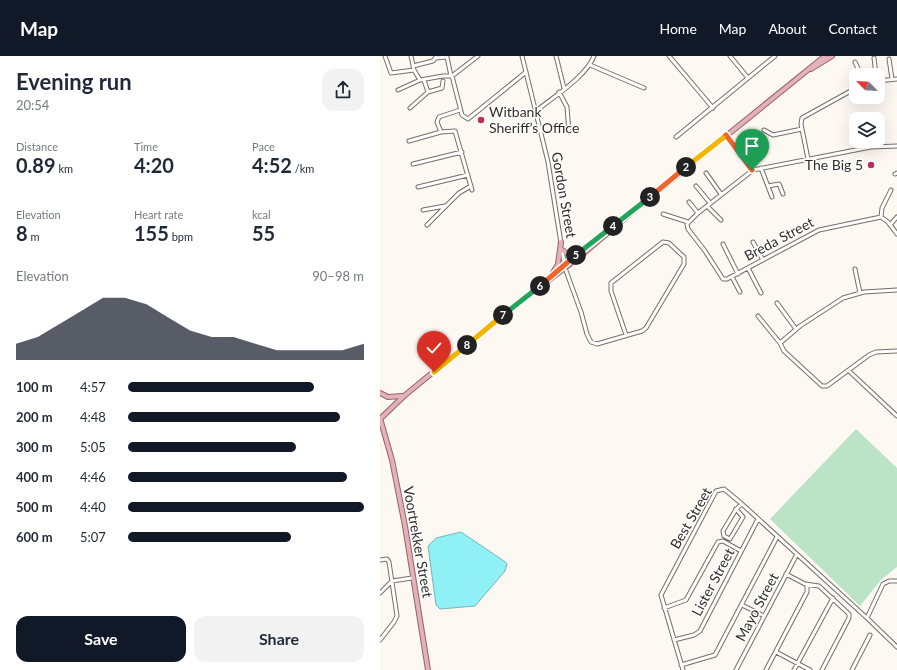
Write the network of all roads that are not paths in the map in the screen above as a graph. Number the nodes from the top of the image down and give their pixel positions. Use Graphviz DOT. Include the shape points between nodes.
graph roads {
  1 [pos="385,56"];
  2 [pos="411,56"];
  3 [pos="478,56"];
  4 [pos="522,56"];
  5 [pos="556,56"];
  6 [pos="594,56"];
  7 [pos="669,56"];
  8 [pos="730,56"];
  9 [pos="775,56"];
  10 [pos="825,56"];
  11 [pos="832,56"];
  12 [pos="436,57"];
  13 [pos="874,58"];
  14 [pos="889,59"];
  15 [pos="855,62"];
  16 [pos="590,65"];
  17 [pos="414,68"];
  18 [pos="858,68"];
  19 [pos="875,68"];
  20 [pos="526,72"];
  21 [pos="804,73"];
  22 [pos="452,76"];
  23 [pos="748,78"];
  24 [pos="892,79"];
  25 [pos="897,79"];
  26 [pos="422,80"];
  27 [pos="885,80"];
  28 [pos="443,81"];
  29 [pos="564,88"];
  30 [pos="644,88"];
  31 [pos="398,90"];
  32 [pos="428,92"];
  33 [pos="558,92"];
  34 [pos="849,92"];
  35 [pos="410,108"];
  36 [pos="713,108"];
  37 [pos="460,110"];
  38 [pos="535,112"];
  39 [pos="802,129"];
  40 [pos="764,130"];
  41 [pos="441,132"];
  42 [pos="569,132"];
  43 [pos="726,135"];
  44 [pos="676,137"];
  45 [pos="409,141"];
  46 [pos="897,146"];
  47 [pos="462,152"];
  48 [pos="808,159"];
  49 [pos="412,164"];
  50 [pos="761,168"];
  51 [pos="752,170"];
  52 [pos="706,173"];
  53 [pos="468,175"];
  54 [pos="471,186"];
  55 [pos="696,186"];
  56 [pos="768,186"];
  57 [pos="418,187"];
  58 [pos="472,190"];
  59 [pos="891,190"];
  60 [pos="721,194"];
  61 [pos="783,194"];
  62 [pos="772,197"];
  63 [pos="689,202"];
  64 [pos="708,204"];
  65 [pos="445,206"];
  66 [pos="423,210"];
  67 [pos="698,213"];
  68 [pos="630,214"];
  69 [pos="663,214"];
  70 [pos="881,217"];
  71 [pos="897,217"];
  72 [pos="721,220"];
  73 [pos="688,222"];
  74 [pos="427,225"];
  75 [pos="890,225"];
  76 [pos="897,234"];
  77 [pos="561,242"];
  78 [pos="753,242"];
  79 [pos="723,244"];
  80 [pos="562,250"];
  81 [pos="577,254"];
  82 [pos="763,260"];
  83 [pos="565,267"];
  84 [pos="748,268"];
  85 [pos="855,269"];
  86 [pos="738,274"];
  87 [pos="732,277"];
  88 [pos="547,280"];
  89 [pos="897,290"];
  90 [pos="740,292"];
  91 [pos="761,293"];
  92 [pos="860,293"];
  93 [pos="777,303"];
  94 [pos="758,316"];
  95 [pos="796,329"];
  96 [pos="626,335"];
  97 [pos="780,343"];
  98 [pos="897,351"];
  99 [pos="849,371"];
  100 [pos="380,393"];
  101 [pos="404,396"];
  102 [pos="897,416"];
  103 [pos="380,418"];
  104 [pos="382,429"];
  105 [pos="742,504"];
  106 [pos="736,510"];
  107 [pos="758,519"];
  108 [pos="777,537"];
  109 [pos="741,552"];
  110 [pos="797,554"];
  111 [pos="380,560"];
  112 [pos="786,574"];
  113 [pos="412,578"];
  114 [pos="392,581"];
  115 [pos="897,581"];
  116 [pos="807,584"];
  117 [pos="380,593"];
  118 [pos="832,598"];
  119 [pos="742,605"];
  120 [pos="664,608"];
  121 [pos="764,616"];
  122 [pos="868,619"];
  123 [pos="870,636"];
  124 [pos="380,640"];
  125 [pos="674,640"];
  126 [pos="897,647"];
  127 [pos="776,652"];
  128 [pos="797,663"];
  129 [pos="681,665"];
  130 [pos="428,670"];
  131 [pos="683,670"];
  132 [pos="736,670"];
  133 [pos="766,670"];
  134 [pos="794,670"];
  135 [pos="810,670"];
  136 [pos="822,670"];
  137 [pos="852,670"];
  1 -- 17 [label="street" via="391,73"];
  2 -- 17 [label="street"];
  3 -- 22 [label="street"];
  4 -- 20 [label="street, Gordon Street"];
  5 -- 29 [label="street"];
  6 -- 16 [label="street"];
  7 -- 36 [label="street"];
  8 -- 23 [label="street"];
  9 -- 23 [label="street"];
  10 -- 21 [label="main road"];
  11 -- 21 [label="main road"];
  12 -- 17 [label="street" via="433,61"];
  12 -- 22 [label="street" via="447,57"];
  13 -- 19 [label="street"];
  14 -- 24 [label="street"];
  15 -- 18 [label="street"];
  16 -- 29 [label="street"];
  16 -- 30 [label="street"];
  17 -- 26 [label="street"];
  20 -- 37 [label="street" via="469,118 464,117"];
  20 -- 38 [label="street, Gordon Street"];
  21 -- 43 [label="main road"];
  22 -- 26 [label="street"];
  22 -- 37 [label="street"];
  23 -- 36 [label="street"];
  24 -- 25 [label="street"];
  24 -- 27 [label="street"];
  26 -- 31 [label="street"];
  26 -- 32 [label="street"];
  28 -- 32 [label="street" via="442,88"];
  29 -- 33 [label="street"];
  32 -- 35 [label="street"];
  33 -- 38 [label="street"];
  33 -- 42 [label="street" via="567,107"];
  34 -- 39 [label="street" via="804,116 801,122"];
  36 -- 44 [label="street"];
  37 -- 41 [label="street" via="439,117"];
  38 -- 77 [label="street, Gordon Street" via="548,162"];
  39 -- 40 [label="street" via="773,135"];
  39 -- 48 [label="street"];
  41 -- 45 [label="street"];
  41 -- 47 [label="street" via="455,131"];
  43 -- 51 [label="street"];
  43 -- 68 [label="main road"];
  46 -- 48 [label="street" via="871,146"];
  47 -- 49 [label="street"];
  47 -- 53 [label="street"];
  48 -- 50 [label="street"];
  50 -- 51 [label="street"];
  50 -- 56 [label="street"];
  51 -- 60 [label="street"];
  52 -- 60 [label="street"];
  53 -- 54 [label="street"];
  53 -- 57 [label="street"];
  54 -- 58 [label="street"];
  54 -- 65 [label="street"];
  55 -- 64 [label="street"];
  56 -- 61 [label="street" via="779,184"];
  56 -- 62 [label="street"];
  59 -- 70 [label="street" via="882,208"];
  60 -- 64 [label="street"];
  63 -- 67 [label="street"];
  64 -- 67 [label="street"];
  64 -- 72 [label="street"];
  65 -- 66 [label="street"];
  65 -- 74 [label="street"];
  67 -- 73 [label="street"];
  68 -- 81 [label="main road"];
  68 -- 83 [label="main road"];
  69 -- 73 [label="street"];
  70 -- 75 [label="street"];
  70 -- 82 [label="street, Breda Street" via="824,228"];
  71 -- 75 [label="street"];
  73 -- 87 [label="street" via="688,229 721,278"];
  75 -- 76 [label="street"];
  77 -- 80 [label="street, Gordon Street"];
  77 -- 88 [label="main road" via="558,264"];
  78 -- 82 [label="street"];
  79 -- 86 [label="street"];
  80 -- 81 [label="main road" via="571,255"];
  80 -- 83 [label="street, Gordon Street"];
  81 -- 83 [label="main road"];
  82 -- 84 [label="street, Breda Street"];
  83 -- 88 [label="main road"];
  83 -- 96 [label="street, Gordon Street" via="587,334 594,344"];
  84 -- 86 [label="street, Breda Street"];
  84 -- 91 [label="street"];
  85 -- 92 [label="street"];
  86 -- 87 [label="street, Breda Street"];
  87 -- 90 [label="street"];
  88 -- 101 [label="main road"];
  89 -- 92 [label="street"];
  92 -- 95 [label="street" via="836,301"];
  93 -- 95 [label="street"];
  94 -- 97 [label="street"];
  95 -- 97 [label="street"];
  96 -- 96 [label="street" via="611,285 657,245 666,241 684,257 684,264 646,328"];
  97 -- 99 [label="street" via="784,351 822,386 827,386"];
  98 -- 99 [label="street" via="872,354"];
  99 -- 102 [label="street"];
  100 -- 101 [label="main road" via="388,398"];
  101 -- 103 [label="main road"];
  103 -- 104 [label="main road, Voortrekker Street"];
  104 -- 113 [label="main road, Voortrekker Street" via="392,460"];
  105 -- 106 [label="street"];
  105 -- 107 [label="street, Best Street"];
  105 -- 120 [label="street, Best Street" via="724,489 716,491 663,590 661,599"];
  106 -- 106 [label="street" via="723,531 724,536 730,539 743,518"];
  107 -- 108 [label="street, Best Street"];
  107 -- 109 [label="street, Lister Street"];
  108 -- 110 [label="street, Best Street"];
  108 -- 119 [label="street"];
  109 -- 120 [label="street" via="723,541 718,542 686,600"];
  109 -- 125 [label="street, Lister Street" via="700,631"];
  110 -- 112 [label="street, Mayo Street"];
  110 -- 122 [label="street, Best Street"];
  111 -- 114 [label="street" via="388,560"];
  112 -- 116 [label="street"];
  112 -- 121 [label="street, Mayo Street"];
  113 -- 114 [label="street"];
  113 -- 130 [label="main road, Voortrekker Street"];
  114 -- 117 [label="street"];
  114 -- 124 [label="street" via="396,619"];
  115 -- 122 [label="street" via="883,584"];
  116 -- 118 [label="street" via="816,584"];
  116 -- 127 [label="street" via="807,592"];
  118 -- 128 [label="street"];
  118 -- 136 [label="street" via="850,616"];
  119 -- 121 [label="street"];
  119 -- 129 [label="street" via="715,655"];
  120 -- 125 [label="street"];
  121 -- 132 [label="street, Mayo Street"];
  122 -- 126 [label="street, Best Street"];
  123 -- 137 [label="street"];
  125 -- 129 [label="street"];
  127 -- 128 [label="street"];
  127 -- 133 [label="street"];
  128 -- 134 [label="street"];
  128 -- 135 [label="street"];
  129 -- 131 [label="street"];
}
